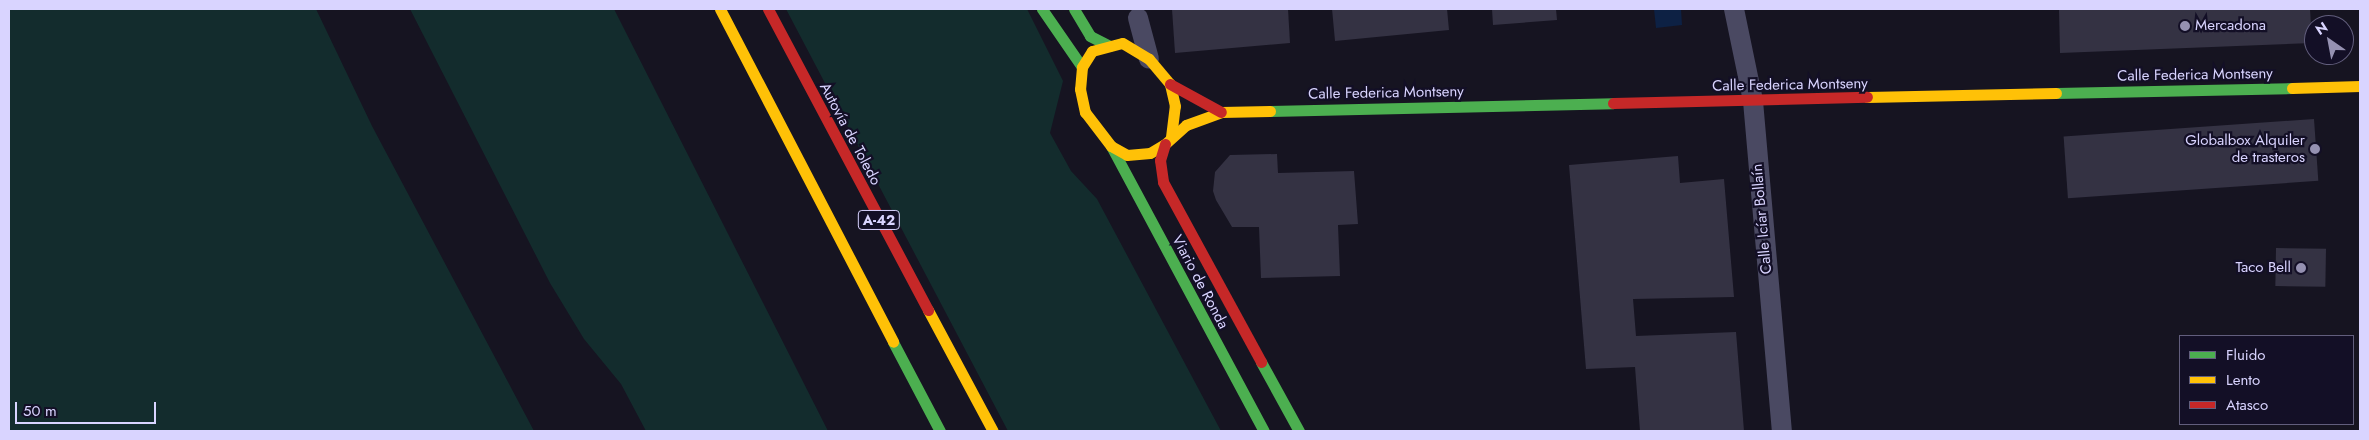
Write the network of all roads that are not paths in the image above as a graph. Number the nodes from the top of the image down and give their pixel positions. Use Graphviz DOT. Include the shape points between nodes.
graph roads {
  1 [pos="720,9"];
  2 [pos="768,9"];
  3 [pos="1042,9"];
  4 [pos="1074,9"];
  5 [pos="1734,9"];
  6 [pos="1139,14"];
  7 [pos="1116,44"];
  8 [pos="1149,59"];
  9 [pos="1082,67"];
  10 [pos="1170,84"];
  11 [pos="2360,86"];
  12 [pos="1753,101"];
  13 [pos="1221,112"];
  14 [pos="1168,140"];
  15 [pos="1111,146"];
  16 [pos="940,431"];
  17 [pos="993,431"];
  18 [pos="1264,431"];
  19 [pos="1299,431"];
  20 [pos="1782,431"];
  1 -- 16 [label="main road, A-42"];
  2 -- 17 [label="main road, Autovía de Toledo / A-42"];
  3 -- 9 [label="main road"];
  4 -- 7 [label="main road" via="1090,36"];
  5 -- 12 [label="street, Calle Icíar Bollaín"];
  6 -- 7 [label="street"];
  6 -- 8 [label="street"];
  7 -- 8 [label="main road" via="1138,49"];
  7 -- 9 [label="main road" via="1092,51"];
  8 -- 10 [label="main road"];
  9 -- 15 [label="main road" via="1080,89 1085,112"];
  10 -- 13 [label="main road, Calle Federica Montseny"];
  10 -- 14 [label="main road" via="1175,106"];
  11 -- 12 [label="main road, Calle Federica Montseny"];
  12 -- 13 [label="main road, Calle Federica Montseny"];
  12 -- 20 [label="street, Calle Icíar Bollaín"];
  13 -- 14 [label="main road, Calle Federica Montseny" via="1186,125"];
  14 -- 15 [label="main road" via="1150,153 1127,155"];
  14 -- 19 [label="main road, Viario de Ronda" via="1160,160 1163,182"];
  15 -- 18 [label="main road, Viario de Ronda"];
}
